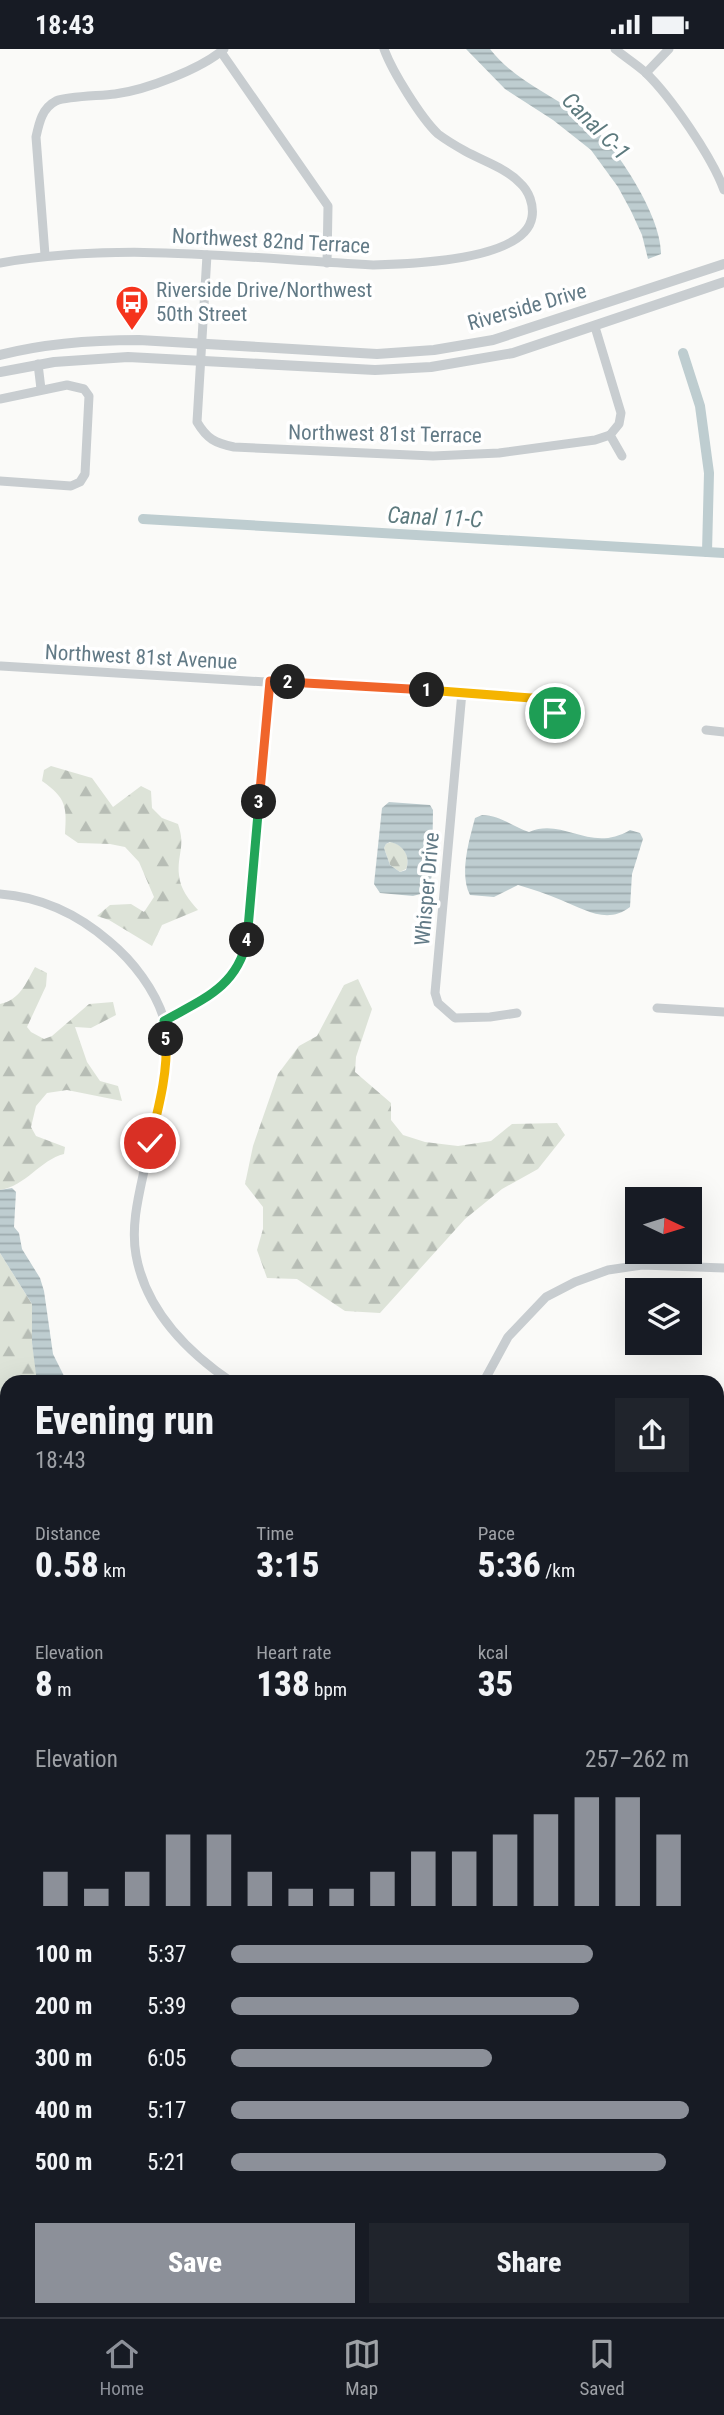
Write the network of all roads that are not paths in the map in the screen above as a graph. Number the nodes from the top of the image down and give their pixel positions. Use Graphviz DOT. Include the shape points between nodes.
graph roads {
  1 [pos="384,49"];
  2 [pos="615,49"];
  3 [pos="669,49"];
  4 [pos="223,50"];
  5 [pos="646,73"];
  6 [pos="722,177"];
  7 [pos="724,190"];
  8 [pos="45,255"];
  9 [pos="207,255"];
  10 [pos="0,263"];
  11 [pos="327,263"];
  12 [pos="724,264"];
  13 [pos="724,282"];
  14 [pos="595,327"];
  15 [pos="201,344"];
  16 [pos="0,355"];
  17 [pos="200,361"];
  18 [pos="38,364"];
  19 [pos="0,372"];
  20 [pos="41,389"];
  21 [pos="0,399"];
  22 [pos="610,435"];
  23 [pos="622,456"];
  24 [pos="0,481"];
  25 [pos="1,666"];
  26 [pos="270,681"];
  27 [pos="462,692"];
  28 [pos="531,698"];
  29 [pos="706,730"];
  30 [pos="724,731"];
  31 [pos="0,894"];
  32 [pos="657,1008"];
  33 [pos="724,1012"];
  34 [pos="517,1013"];
  35 [pos="164,1021"];
  36 [pos="724,1268"];
  37 [pos="222,1375"];
  38 [pos="488,1375"];
  1 -- 11 [label="street, Northwest 82nd Terrace" via="438,133 521,183 533,210 531,224 512,242 451,259 412,264"];
  2 -- 5 [label="street"];
  3 -- 5 [label="street"];
  4 -- 8 [label="street" via="167,80 120,94 57,100 47,108 39,119 36,137"];
  4 -- 11 [label="street" via="328,206"];
  5 -- 6 [label="street"];
  6 -- 7 [label="street"];
  8 -- 9 [label="street, Northwest 82nd Terrace" via="109,251"];
  8 -- 10 [label="street, Northwest 82nd Terrace"];
  9 -- 11 [label="street, Northwest 82nd Terrace"];
  9 -- 15 [label="street"];
  12 -- 15 [label="street, Riverside Drive" via="493,340 434,350 377,354"];
  13 -- 14 [label="street, Riverside Drive"];
  14 -- 17 [label="street, Riverside Drive" via="513,353 431,367 375,370"];
  14 -- 22 [label="street" via="621,413"];
  15 -- 16 [label="street, Riverside Drive" via="102,340"];
  15 -- 17 [label="street"];
  17 -- 18 [label="street, Riverside Drive" via="96,357"];
  17 -- 22 [label="street, Northwest 81st Terrace" via="197,422 204,434 234,447 433,456 499,453"];
  18 -- 19 [label="street, Riverside Drive"];
  18 -- 20 [label="street"];
  20 -- 21 [label="street"];
  20 -- 24 [label="street" via="77,386 89,396 85,474 71,486"];
  22 -- 23 [label="street"];
  25 -- 26 [label="street, Northwest 81st Avenue"];
  26 -- 27 [label="street, Northwest 81st Avenue"];
  26 -- 35 [label="street" via="242,960 229,980"];
  27 -- 28 [label="street, Northwest 81st Avenue"];
  27 -- 34 [label="street, Whisper Drive" via="435,993 438,1003 455,1018"];
  29 -- 30 [label="street"];
  31 -- 35 [label="street" via="55,907 88,923 139,973"];
  32 -- 33 [label="street"];
  35 -- 37 [label="street" via="167,1054 138,1195 136,1255 159,1314 180,1341"];
  36 -- 38 [label="street" via="642,1265 608,1270 575,1282 546,1297 508,1337"];
}
